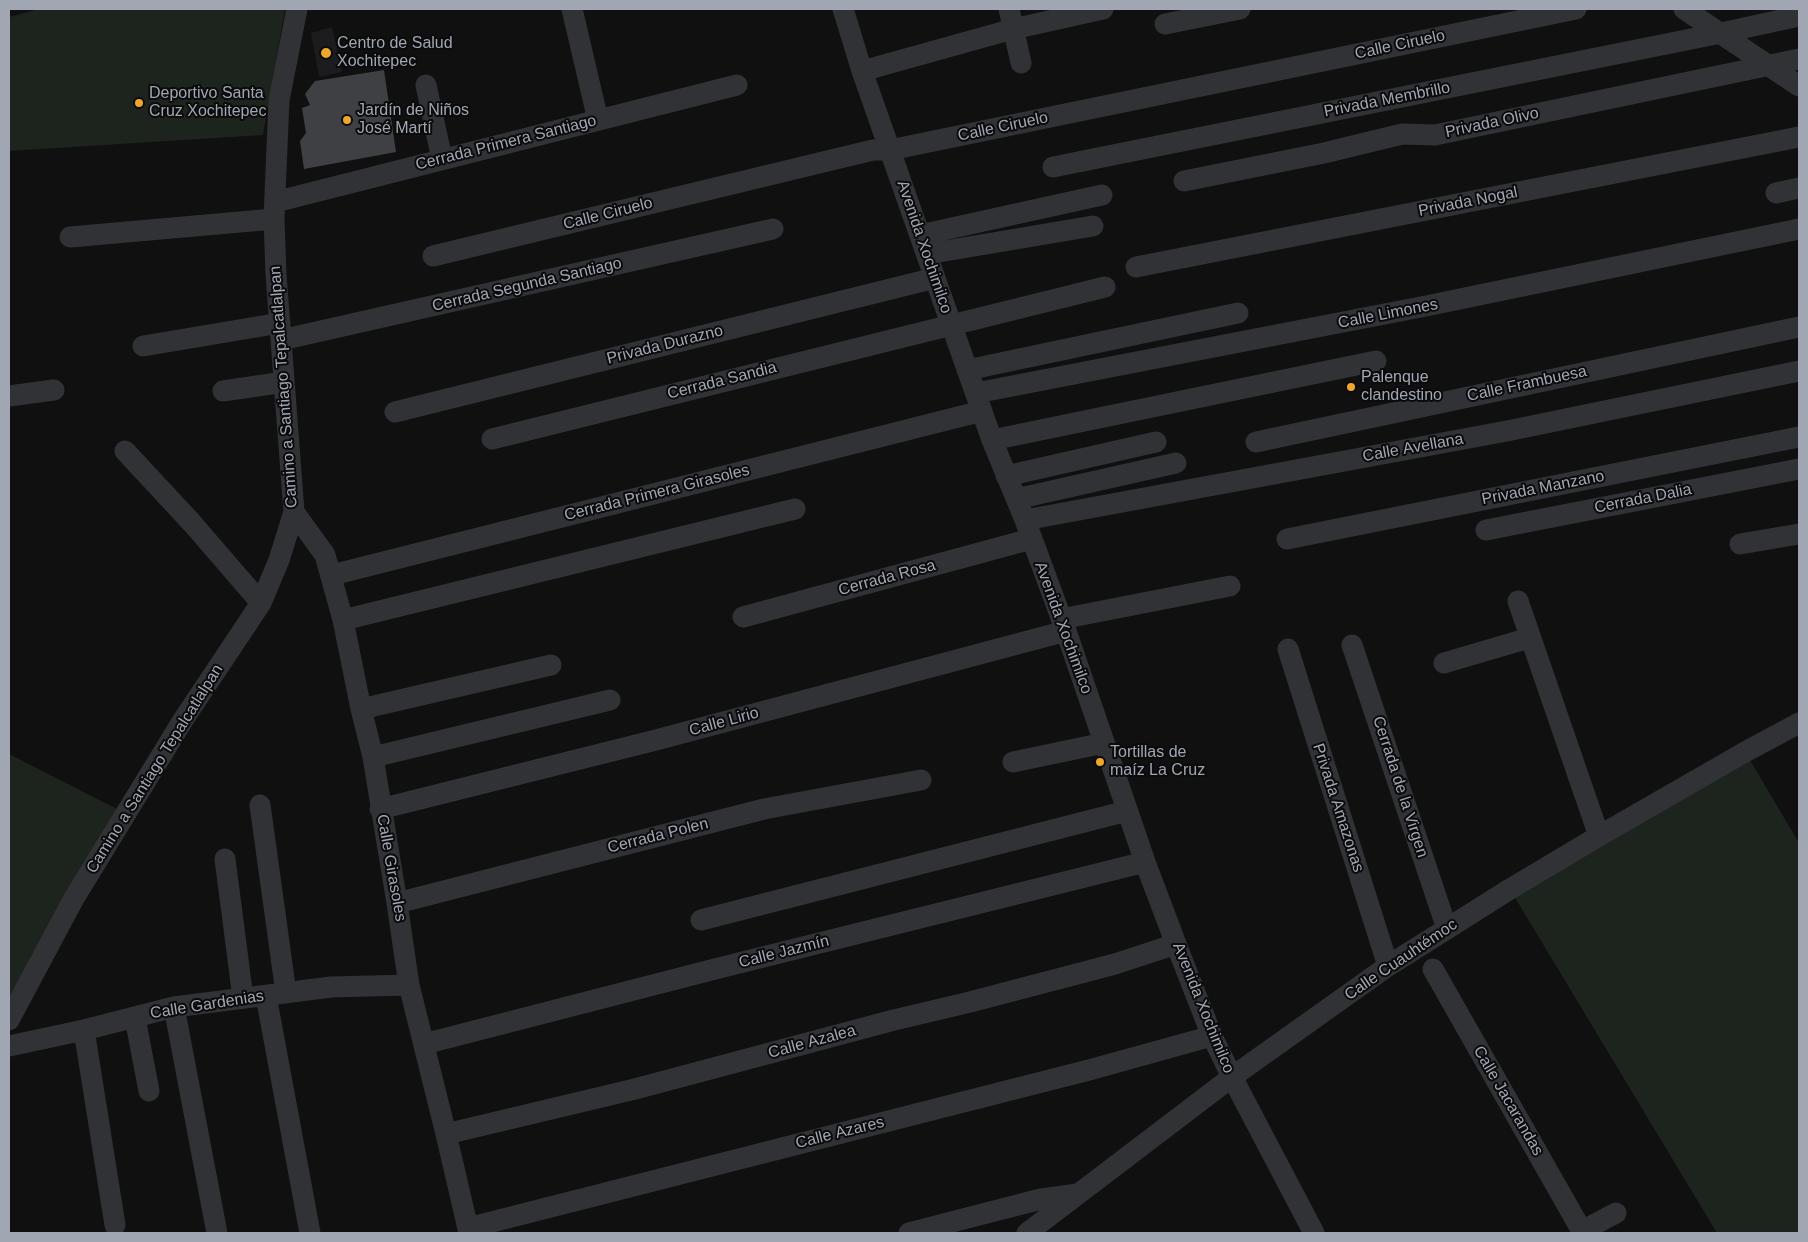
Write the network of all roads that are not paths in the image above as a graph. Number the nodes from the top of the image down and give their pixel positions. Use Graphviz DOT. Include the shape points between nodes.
graph roads {
  1 [pos="298,9"];
  2 [pos="572,9"];
  3 [pos="843,9"];
  4 [pos="1009,9"];
  5 [pos="1103,9"];
  6 [pos="1240,9"];
  7 [pos="1576,9"];
  8 [pos="1684,9"];
  9 [pos="1799,16"];
  10 [pos="1165,24"];
  11 [pos="1013,29"];
  12 [pos="1721,33"];
  13 [pos="1799,59"];
  14 [pos="1020,63"];
  15 [pos="1768,65"];
  16 [pos="862,70"];
  17 [pos="1798,84"];
  18 [pos="426,85"];
  19 [pos="737,85"];
  20 [pos="598,120"];
  21 [pos="1799,137"];
  22 [pos="890,150"];
  23 [pos="442,159"];
  24 [pos="1053,167"];
  25 [pos="1184,181"];
  26 [pos="1799,188"];
  27 [pos="1776,193"];
  28 [pos="1102,195"];
  29 [pos="275,210"];
  30 [pos="1093,226"];
  31 [pos="773,229"];
  32 [pos="1799,229"];
  33 [pos="70,238"];
  34 [pos="924,245"];
  35 [pos="433,256"];
  36 [pos="1136,267"];
  37 [pos="935,278"];
  38 [pos="1105,287"];
  39 [pos="1238,313"];
  40 [pos="952,324"];
  41 [pos="1799,326"];
  42 [pos="280,332"];
  43 [pos="143,346"];
  44 [pos="1376,361"];
  45 [pos="968,370"];
  46 [pos="1799,370"];
  47 [pos="284,382"];
  48 [pos="54,390"];
  49 [pos="223,391"];
  50 [pos="9,396"];
  51 [pos="979,402"];
  52 [pos="395,412"];
  53 [pos="1799,436"];
  54 [pos="492,439"];
  55 [pos="992,440"];
  56 [pos="1156,442"];
  57 [pos="1256,442"];
  58 [pos="125,451"];
  59 [pos="1176,463"];
  60 [pos="1799,469"];
  61 [pos="1006,476"];
  62 [pos="1016,499"];
  63 [pos="795,509"];
  64 [pos="294,512"];
  65 [pos="1028,530"];
  66 [pos="1486,530"];
  67 [pos="1799,534"];
  68 [pos="1287,539"];
  69 [pos="1740,544"];
  70 [pos="332,575"];
  71 [pos="1230,586"];
  72 [pos="1518,601"];
  73 [pos="261,603"];
  74 [pos="743,618"];
  75 [pos="344,620"];
  76 [pos="1064,625"];
  77 [pos="1529,638"];
  78 [pos="1352,645"];
  79 [pos="1288,650"];
  80 [pos="1444,663"];
  81 [pos="551,665"];
  82 [pos="610,700"];
  83 [pos="361,709"];
  84 [pos="1799,723"];
  85 [pos="1104,743"];
  86 [pos="373,757"];
  87 [pos="1013,762"];
  88 [pos="921,780"];
  89 [pos="260,805"];
  90 [pos="380,809"];
  91 [pos="1128,811"];
  92 [pos="1599,836"];
  93 [pos="224,858"];
  94 [pos="1145,862"];
  95 [pos="397,903"];
  96 [pos="701,920"];
  97 [pos="1447,929"];
  98 [pos="1176,944"];
  99 [pos="1388,966"];
  100 [pos="1433,969"];
  101 [pos="409,985"];
  102 [pos="276,994"];
  103 [pos="243,998"];
  104 [pos="174,1007"];
  105 [pos="135,1018"];
  106 [pos="9,1020"];
  107 [pos="84,1030"];
  108 [pos="1212,1036"];
  109 [pos="424,1044"];
  110 [pos="9,1046"];
  111 [pos="1232,1077"];
  112 [pos="149,1092"];
  113 [pos="446,1134"];
  114 [pos="1078,1194"];
  115 [pos="1616,1213"];
  116 [pos="115,1225"];
  117 [pos="1049,1226"];
  118 [pos="468,1231"];
  119 [pos="1582,1232"];
  120 [pos="217,1233"];
  121 [pos="310,1233"];
  122 [pos="910,1233"];
  123 [pos="1026,1233"];
  124 [pos="1314,1233"];
  1 -- 29 [label="street, Camino a Santiago Tepalcatlalpan" via="279,100"];
  2 -- 20 [label="street"];
  3 -- 16 [label="street, Avenida Xochimilco"];
  4 -- 11 [label="street"];
  5 -- 11 [label="street"];
  6 -- 10 [label="street"];
  7 -- 22 [label="street, Calle Ciruelo"];
  8 -- 12 [label="street"];
  9 -- 12 [label="street, Privada Membrillo"];
  11 -- 14 [label="street"];
  11 -- 16 [label="street"];
  12 -- 15 [label="street"];
  12 -- 24 [label="street, Privada Membrillo"];
  13 -- 15 [label="street, Privada Olivo"];
  15 -- 17 [label="street"];
  15 -- 25 [label="street, Privada Olivo" via="1435,135 1402,134"];
  16 -- 22 [label="street, Avenida Xochimilco"];
  18 -- 23 [label="street"];
  19 -- 20 [label="street, Cerrada Primera Santiago"];
  20 -- 23 [label="street, Cerrada Primera Santiago"];
  21 -- 36 [label="street, Privada Nogal"];
  22 -- 34 [label="street, Avenida Xochimilco"];
  22 -- 35 [label="street, Calle Ciruelo" via="873,150"];
  23 -- 29 [label="street, Cerrada Primera Santiago"];
  26 -- 27 [label="street"];
  28 -- 34 [label="street"];
  29 -- 33 [label="street, Cerrada Primera Santiago"];
  29 -- 42 [label="street, Camino a Santiago Tepalcatlalpan"];
  30 -- 34 [label="street"];
  31 -- 42 [label="street, Cerrada Segunda Santiago"];
  32 -- 51 [label="street, Calle Limones"];
  34 -- 37 [label="street, Avenida Xochimilco"];
  37 -- 40 [label="street, Avenida Xochimilco"];
  37 -- 52 [label="street, Privada Durazno"];
  38 -- 40 [label="street, Cerrada Sandia"];
  39 -- 45 [label="street"];
  40 -- 45 [label="street, Avenida Xochimilco"];
  40 -- 54 [label="street, Cerrada Sandia"];
  41 -- 57 [label="street, Calle Frambuesa"];
  42 -- 43 [label="street, Cerrada Segunda Santiago"];
  42 -- 47 [label="street, Camino a Santiago Tepalcatlalpan"];
  44 -- 55 [label="street"];
  45 -- 51 [label="street, Avenida Xochimilco"];
  46 -- 65 [label="street, Calle Avellana"];
  47 -- 49 [label="street"];
  47 -- 64 [label="street, Camino a Santiago Tepalcatlalpan"];
  48 -- 50 [label="street"];
  51 -- 55 [label="street, Avenida Xochimilco"];
  51 -- 70 [label="street, Cerrada Primera Girasoles"];
  53 -- 68 [label="street, Privada Manzano"];
  55 -- 61 [label="street, Avenida Xochimilco"];
  56 -- 61 [label="street"];
  58 -- 73 [label="street"];
  59 -- 62 [label="street"];
  60 -- 66 [label="street, Cerrada Dalia"];
  61 -- 62 [label="street, Avenida Xochimilco"];
  62 -- 65 [label="street, Avenida Xochimilco"];
  63 -- 75 [label="street"];
  64 -- 70 [label="street, Calle Girasoles" via="325,554"];
  64 -- 73 [label="street, Camino a Santiago Tepalcatlalpan"];
  65 -- 74 [label="street, Cerrada Rosa"];
  65 -- 76 [label="street, Avenida Xochimilco"];
  67 -- 69 [label="street"];
  70 -- 75 [label="street, Calle Girasoles"];
  71 -- 76 [label="street, Calle Lirio"];
  72 -- 77 [label="street"];
  73 -- 106 [label="street, Camino a Santiago Tepalcatlalpan" via="73,900"];
  75 -- 83 [label="street, Calle Girasoles"];
  76 -- 85 [label="street, Avenida Xochimilco"];
  76 -- 90 [label="street, Calle Lirio" via="656,740"];
  77 -- 80 [label="street"];
  77 -- 92 [label="street"];
  78 -- 97 [label="street, Cerrada de la Virgen"];
  79 -- 99 [label="street, Privada Amazonas"];
  81 -- 83 [label="street"];
  82 -- 86 [label="street"];
  83 -- 86 [label="street, Calle Girasoles"];
  84 -- 92 [label="street, Calle Cuauhtémoc"];
  85 -- 87 [label="street"];
  85 -- 91 [label="street, Avenida Xochimilco"];
  86 -- 90 [label="street, Calle Girasoles"];
  88 -- 95 [label="street, Cerrada Polen" via="764,809"];
  89 -- 102 [label="street"];
  90 -- 95 [label="street, Calle Girasoles"];
  91 -- 94 [label="street, Avenida Xochimilco"];
  91 -- 96 [label="street"];
  92 -- 97 [label="street, Calle Cuauhtémoc"];
  93 -- 103 [label="street"];
  94 -- 98 [label="street, Avenida Xochimilco"];
  94 -- 109 [label="street, Calle Jazmín"];
  95 -- 101 [label="street, Calle Girasoles"];
  97 -- 99 [label="street, Calle Cuauhtémoc"];
  98 -- 108 [label="street, Avenida Xochimilco"];
  98 -- 113 [label="street, Calle Azalea" via="1115,964 970,1002 635,1089"];
  99 -- 111 [label="street, Calle Cuauhtémoc"];
  100 -- 119 [label="street, Calle Jacarandas"];
  101 -- 102 [label="street, Calle Gardenias"];
  101 -- 109 [label="street, Calle Girasoles"];
  102 -- 103 [label="street, Calle Gardenias"];
  102 -- 121 [label="street"];
  103 -- 104 [label="street, Calle Gardenias"];
  104 -- 105 [label="street, Calle Gardenias"];
  104 -- 120 [label="street"];
  105 -- 107 [label="street, Calle Gardenias"];
  105 -- 112 [label="street"];
  107 -- 110 [label="street, Calle Gardenias"];
  107 -- 116 [label="street"];
  108 -- 111 [label="street, Avenida Xochimilco"];
  108 -- 118 [label="street, Calle Azares"];
  109 -- 113 [label="street, Calle Girasoles"];
  111 -- 114 [label="street, Calle Cuauhtémoc"];
  111 -- 124 [label="street, Avenida Xochimilco"];
  113 -- 118 [label="street, Calle Girasoles"];
  114 -- 117 [label="street, Calle Cuauhtémoc"];
  114 -- 122 [label="street" via="1041,1199"];
  115 -- 119 [label="street"];
  117 -- 123 [label="street, Calle Cuauhtémoc"];
}
